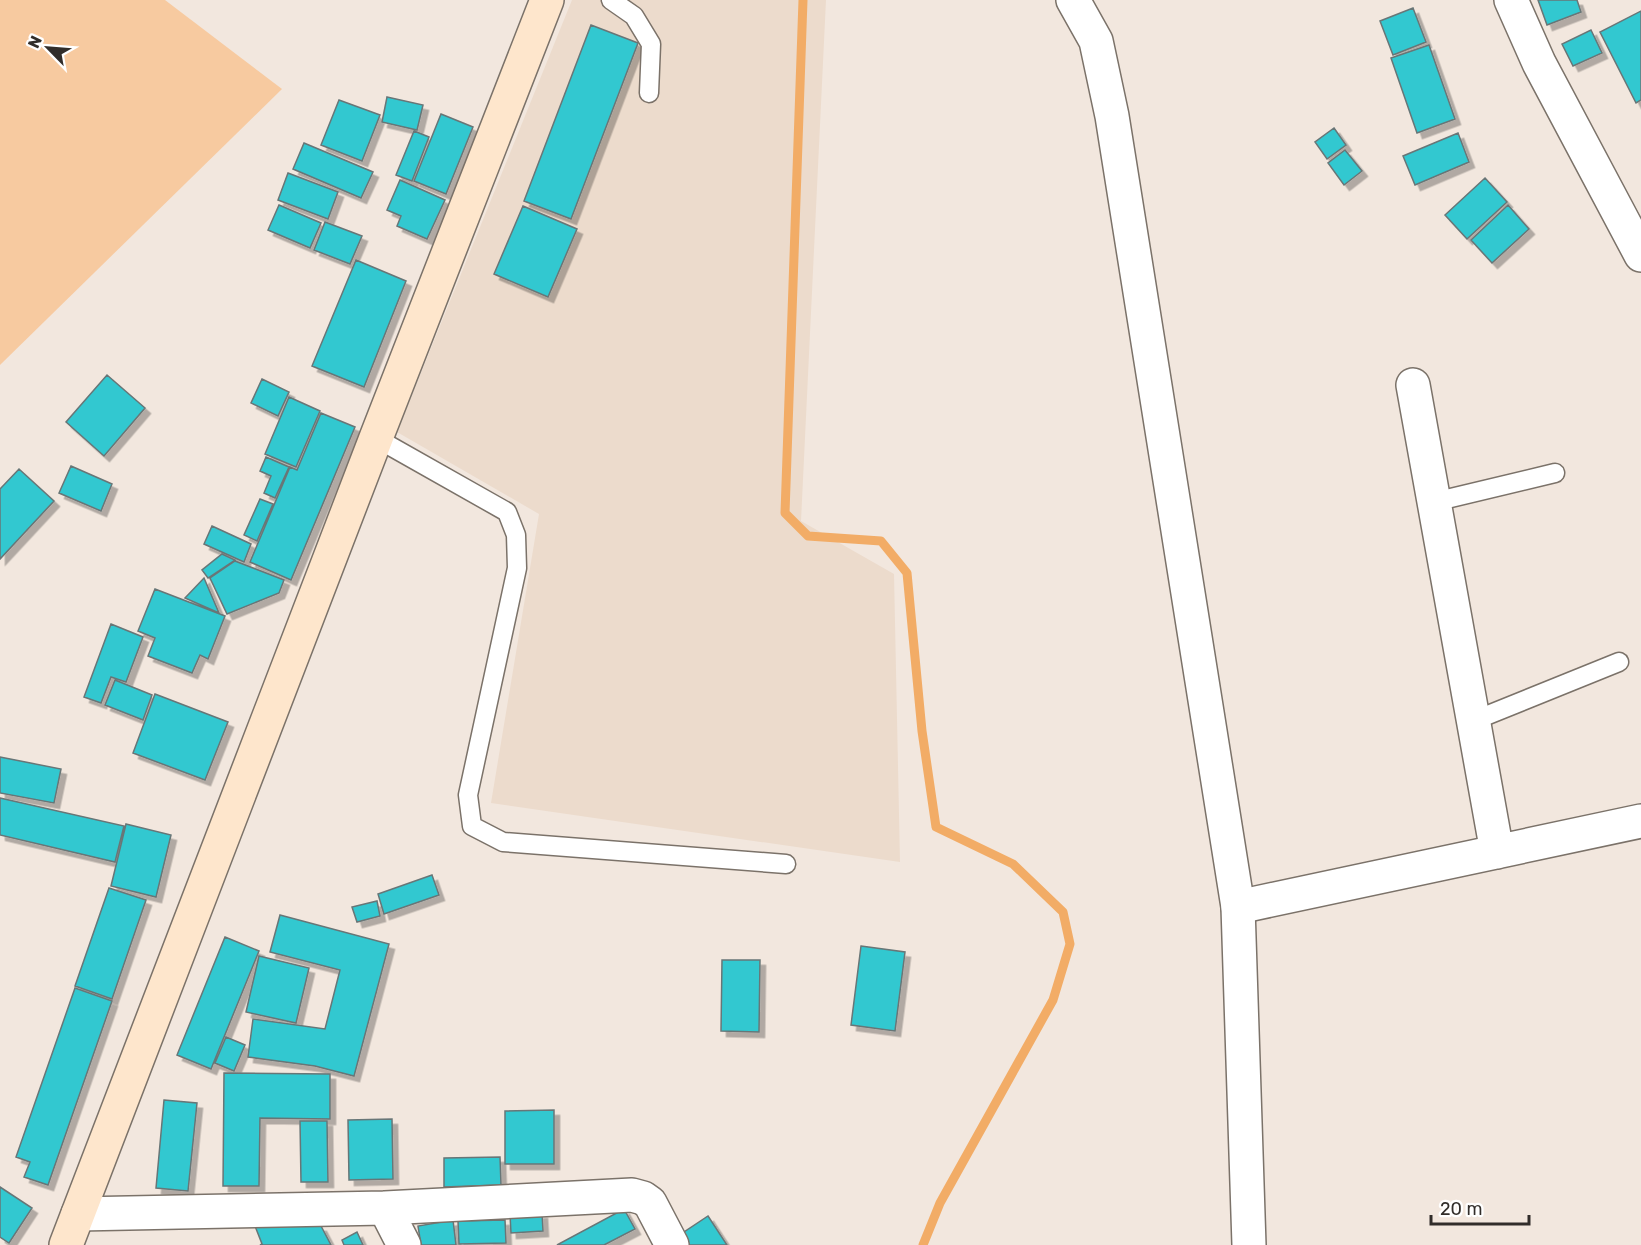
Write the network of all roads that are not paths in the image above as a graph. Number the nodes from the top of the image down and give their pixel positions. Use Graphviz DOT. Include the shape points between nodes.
graph roads {
  1 [pos="547,0"];
  2 [pos="611,0"];
  3 [pos="1073,0"];
  4 [pos="1511,0"];
  5 [pos="649,93"];
  6 [pos="1641,255"];
  7 [pos="1413,385"];
  8 [pos="376,438"];
  9 [pos="1555,473"];
  10 [pos="1434,502"];
  11 [pos="1619,662"];
  12 [pos="1473,721"];
  13 [pos="1641,821"];
  14 [pos="1497,852"];
  15 [pos="786,864"];
  16 [pos="1238,907"];
  17 [pos="385,1208"];
  18 [pos="78,1214"];
  19 [pos="66,1245"];
  20 [pos="404,1245"];
  21 [pos="672,1245"];
  22 [pos="1249,1245"];
  1 -- 8 [label="main road"];
  2 -- 5 [label="lane" via="634,16 651,44"];
  3 -- 16 [label="street" via="1096,41 1112,116"];
  4 -- 6 [label="street" via="1539,63"];
  7 -- 10 [label="street"];
  8 -- 15 [label="lane" via="507,512 516,535 517,568 468,795 472,826 503,842"];
  8 -- 18 [label="main road"];
  9 -- 10 [label="lane"];
  10 -- 12 [label="street"];
  11 -- 12 [label="lane"];
  12 -- 14 [label="street"];
  13 -- 14 [label="street"];
  14 -- 16 [label="street"];
  16 -- 22 [label="street"];
  17 -- 18 [label="street"];
  17 -- 20 [label="street"];
  17 -- 21 [label="street" via="632,1195 650,1203"];
  18 -- 19 [label="main road"];
}
